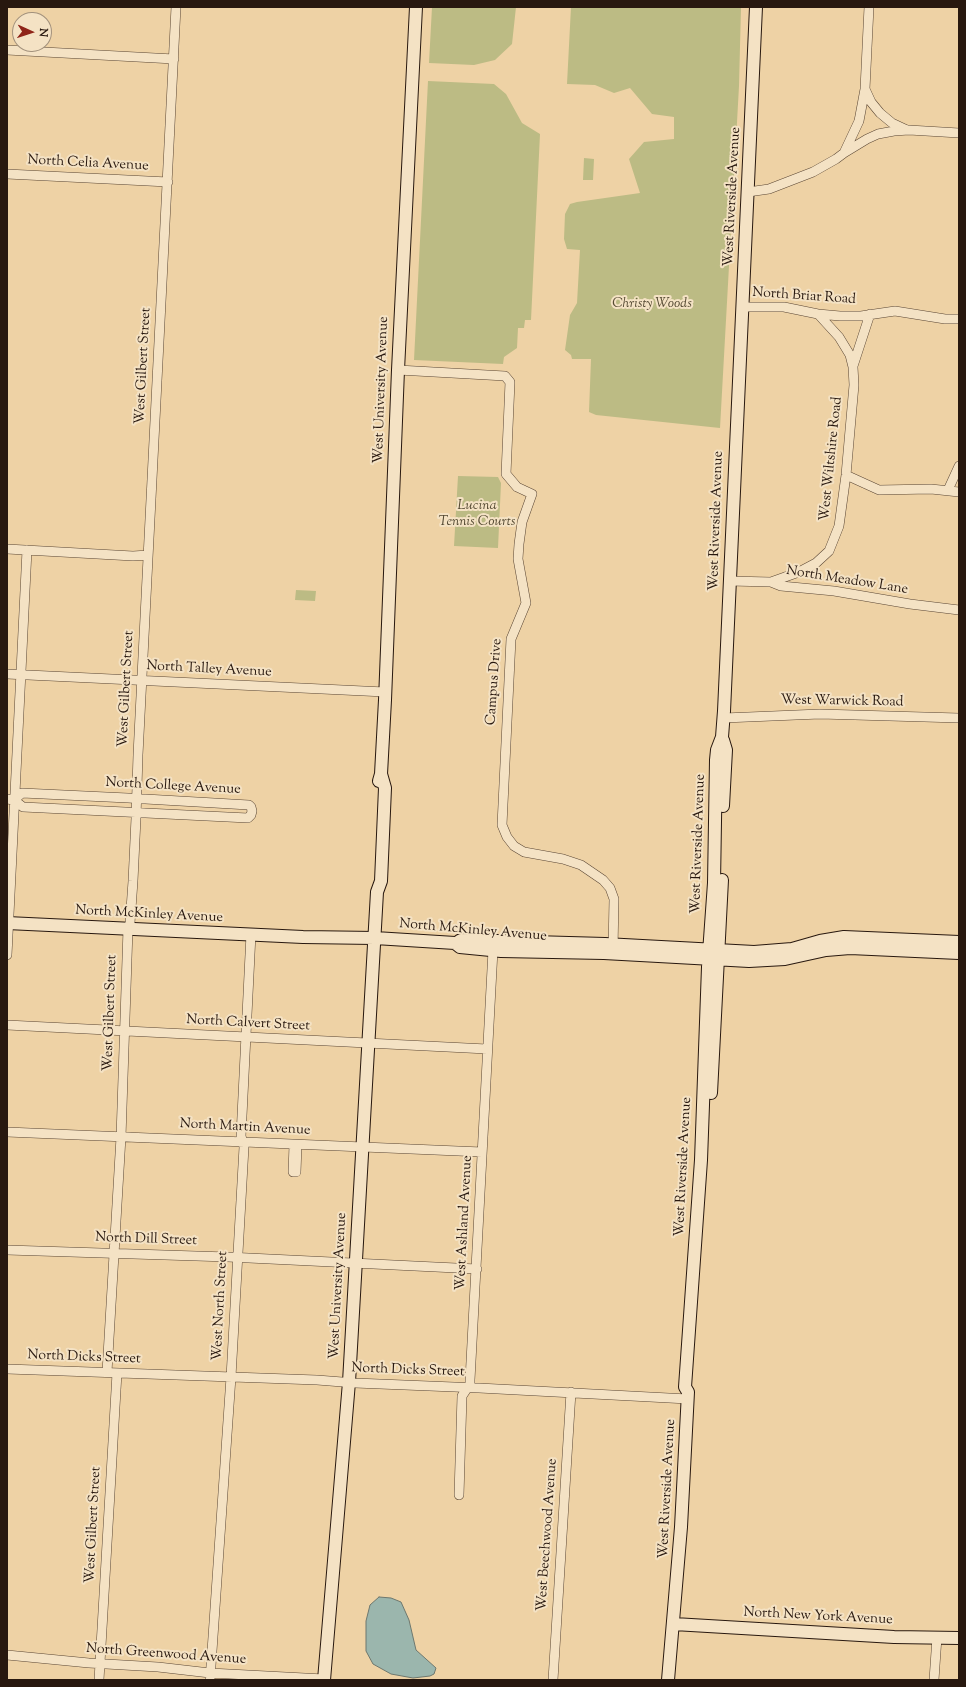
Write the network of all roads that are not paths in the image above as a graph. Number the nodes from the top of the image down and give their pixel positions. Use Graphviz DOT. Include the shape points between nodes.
graph roads {
  1 [pos="176,7"];
  2 [pos="416,7"];
  3 [pos="756,7"];
  4 [pos="869,7"];
  5 [pos="7,50"];
  6 [pos="174,59"];
  7 [pos="865,89"];
  8 [pos="909,130"];
  9 [pos="959,133"];
  10 [pos="844,153"];
  11 [pos="7,174"];
  12 [pos="168,182"];
  13 [pos="748,192"];
  14 [pos="743,307"];
  15 [pos="818,314"];
  16 [pos="870,314"];
  17 [pos="959,319"];
  18 [pos="853,367"];
  19 [pos="398,370"];
  20 [pos="959,466"];
  21 [pos="846,475"];
  22 [pos="948,490"];
  23 [pos="959,492"];
  24 [pos="7,549"];
  25 [pos="26,550"];
  26 [pos="148,555"];
  27 [pos="730,581"];
  28 [pos="771,582"];
  29 [pos="959,610"];
  30 [pos="7,674"];
  31 [pos="20,674"];
  32 [pos="141,681"];
  33 [pos="385,692"];
  34 [pos="724,718"];
  35 [pos="959,718"];
  36 [pos="11,799"];
  37 [pos="137,799"];
  38 [pos="136,812"];
  39 [pos="8,923"];
  40 [pos="128,928"];
  41 [pos="251,934"];
  42 [pos="375,938"];
  43 [pos="959,942"];
  44 [pos="455,943"];
  45 [pos="613,949"];
  46 [pos="493,950"];
  47 [pos="959,953"];
  48 [pos="716,954"];
  49 [pos="7,955"];
  50 [pos="7,1025"];
  51 [pos="125,1032"];
  52 [pos="246,1037"];
  53 [pos="368,1044"];
  54 [pos="487,1049"];
  55 [pos="7,1132"];
  56 [pos="121,1137"];
  57 [pos="243,1142"];
  58 [pos="362,1148"];
  59 [pos="482,1152"];
  60 [pos="7,1250"];
  61 [pos="113,1253"];
  62 [pos="238,1258"];
  63 [pos="355,1264"];
  64 [pos="477,1269"];
  65 [pos="7,1369"];
  66 [pos="112,1372"];
  67 [pos="7,1376"];
  68 [pos="231,1377"];
  69 [pos="349,1382"];
  70 [pos="468,1387"];
  71 [pos="571,1392"];
  72 [pos="688,1395"];
  73 [pos="459,1495"];
  74 [pos="674,1624"];
  75 [pos="937,1637"];
  76 [pos="959,1638"];
  77 [pos="7,1655"];
  78 [pos="100,1663"];
  79 [pos="210,1677"];
  80 [pos="99,1680"];
  81 [pos="324,1680"];
  82 [pos="553,1680"];
  83 [pos="668,1680"];
  84 [pos="934,1680"];
  1 -- 6 [label="street, West Gilbert Street"];
  2 -- 19 [label="street, West University Avenue"];
  3 -- 13 [label="street, West Riverside Avenue"];
  4 -- 7 [label="street"];
  5 -- 6 [label="street"];
  6 -- 12 [label="street, West Gilbert Street"];
  7 -- 8 [label="street" via="880,113"];
  7 -- 10 [label="street" via="859,121"];
  8 -- 9 [label="street"];
  8 -- 10 [label="street" via="878,134"];
  10 -- 13 [label="street" via="813,172 768,189"];
  11 -- 12 [label="street, North Celia Avenue"];
  12 -- 26 [label="street, West Gilbert Street"];
  13 -- 14 [label="street, West Riverside Avenue"];
  14 -- 15 [label="street, North Briar Road" via="784,307"];
  14 -- 27 [label="street, West Riverside Avenue"];
  15 -- 16 [label="street, North Briar Road"];
  15 -- 18 [label="street, West Wiltshire Road" via="839,337 850,355"];
  16 -- 17 [label="street, North Briar Road" via="895,311"];
  16 -- 18 [label="street"];
  18 -- 21 [label="street, West Wiltshire Road" via="854,385"];
  19 -- 33 [label="street, West University Avenue"];
  19 -- 45 [label="street, Campus Drive" via="505,376 510,382 506,474 516,488 532,494 522,522 519,544 518,559 526,603 511,639 502,825 514,846 524,852 563,859 581,866 603,880 610,888 614,899"];
  20 -- 22 [label="street"];
  21 -- 22 [label="street" via="879,490"];
  21 -- 28 [label="street, West Wiltshire Road" via="839,526 829,551 816,563"];
  22 -- 23 [label="street"];
  24 -- 25 [label="street"];
  25 -- 26 [label="street"];
  25 -- 31 [label="street"];
  26 -- 32 [label="street, West Gilbert Street"];
  27 -- 28 [label="street, North Meadow Lane"];
  27 -- 34 [label="street, West Riverside Avenue"];
  28 -- 29 [label="street, North Meadow Lane" via="781,586 834,591"];
  30 -- 31 [label="street, North Talley Avenue"];
  31 -- 32 [label="street, North Talley Avenue"];
  31 -- 36 [label="street"];
  32 -- 33 [label="street, North Talley Avenue"];
  32 -- 37 [label="street, West Gilbert Street"];
  33 -- 42 [label="street, West University Avenue" via="381,774 385,788 384,823"];
  34 -- 35 [label="street, West Warwick Road" via="820,714"];
  34 -- 48 [label="street, West Riverside Avenue" via="716,760"];
  36 -- 37 [label="street, North College Avenue" via="22,793"];
  36 -- 38 [label="street, North College Avenue" via="24,807"];
  36 -- 39 [label="street"];
  37 -- 38 [label="street, West Gilbert Street"];
  37 -- 38 [label="street, North College Avenue" via="249,805 252,811 248,818"];
  38 -- 40 [label="street, West Gilbert Street" via="133,888"];
  39 -- 40 [label="street, North McKinley Avenue"];
  39 -- 49 [label="street"];
  40 -- 41 [label="street, North McKinley Avenue"];
  40 -- 51 [label="street, West Gilbert Street"];
  41 -- 42 [label="street, North McKinley Avenue"];
  41 -- 52 [label="street, West North Street"];
  42 -- 44 [label="street, North McKinley Avenue"];
  42 -- 53 [label="street, West University Avenue"];
  43 -- 48 [label="street, North McKinley Avenue" via="844,937 779,951"];
  44 -- 45 [label="street" via="461,940"];
  44 -- 46 [label="street, North McKinley Avenue" via="460,947"];
  45 -- 46 [label="street, North McKinley Avenue"];
  45 -- 48 [label="street, North McKinley Avenue"];
  46 -- 54 [label="street, West Ashland Avenue"];
  47 -- 48 [label="street, North McKinley Avenue" via="850,948 766,961"];
  48 -- 72 [label="street, West Riverside Avenue" via="685,1387"];
  50 -- 51 [label="street, North Calvert Street"];
  51 -- 52 [label="street, North Calvert Street"];
  51 -- 56 [label="street, West Gilbert Street"];
  52 -- 53 [label="street, North Calvert Street"];
  52 -- 57 [label="street, West North Street" via="241,1136"];
  53 -- 54 [label="street, North Calvert Street"];
  53 -- 58 [label="street, West University Avenue"];
  54 -- 59 [label="street, West Ashland Avenue"];
  55 -- 56 [label="street, North Martin Avenue"];
  56 -- 57 [label="street, North Martin Avenue"];
  56 -- 61 [label="street, West Gilbert Street"];
  57 -- 58 [label="street, North Martin Avenue"];
  57 -- 62 [label="street, West North Street"];
  58 -- 59 [label="street, North Martin Avenue"];
  58 -- 63 [label="street, West University Avenue"];
  59 -- 64 [label="street, West Ashland Avenue"];
  60 -- 61 [label="street, North Dill Street"];
  61 -- 62 [label="street, North Dill Street"];
  61 -- 66 [label="street, West Gilbert Street"];
  62 -- 63 [label="street, North Dill Street"];
  62 -- 68 [label="street, West North Street"];
  63 -- 64 [label="street, North Dill Street"];
  63 -- 69 [label="street, West University Avenue"];
  64 -- 70 [label="street, West Ashland Avenue"];
  65 -- 66 [label="street, North Dicks Street"];
  65 -- 67 [label="street"];
  66 -- 68 [label="street, North Dicks Street"];
  66 -- 78 [label="street, West Gilbert Street"];
  68 -- 69 [label="street, North Dicks Street"];
  68 -- 79 [label="street, West North Street"];
  69 -- 70 [label="street, North Dicks Street"];
  69 -- 81 [label="street, West University Avenue"];
  70 -- 71 [label="street, North Dicks Street"];
  70 -- 73 [label="street, West Ashland Avenue" via="462,1396"];
  71 -- 72 [label="street, North Dicks Street"];
  71 -- 82 [label="street, West Beechwood Avenue"];
  72 -- 74 [label="street, West Riverside Avenue" via="682,1528"];
  74 -- 75 [label="street, North New York Avenue" via="894,1637"];
  74 -- 83 [label="street, West Riverside Avenue"];
  75 -- 76 [label="street, North New York Avenue"];
  75 -- 84 [label="street"];
  77 -- 78 [label="street, North Greenwood Avenue"];
  78 -- 79 [label="street, North Greenwood Avenue" via="158,1667"];
  78 -- 80 [label="street, West Gilbert Street"];
  79 -- 81 [label="street, North Greenwood Avenue"];
}
